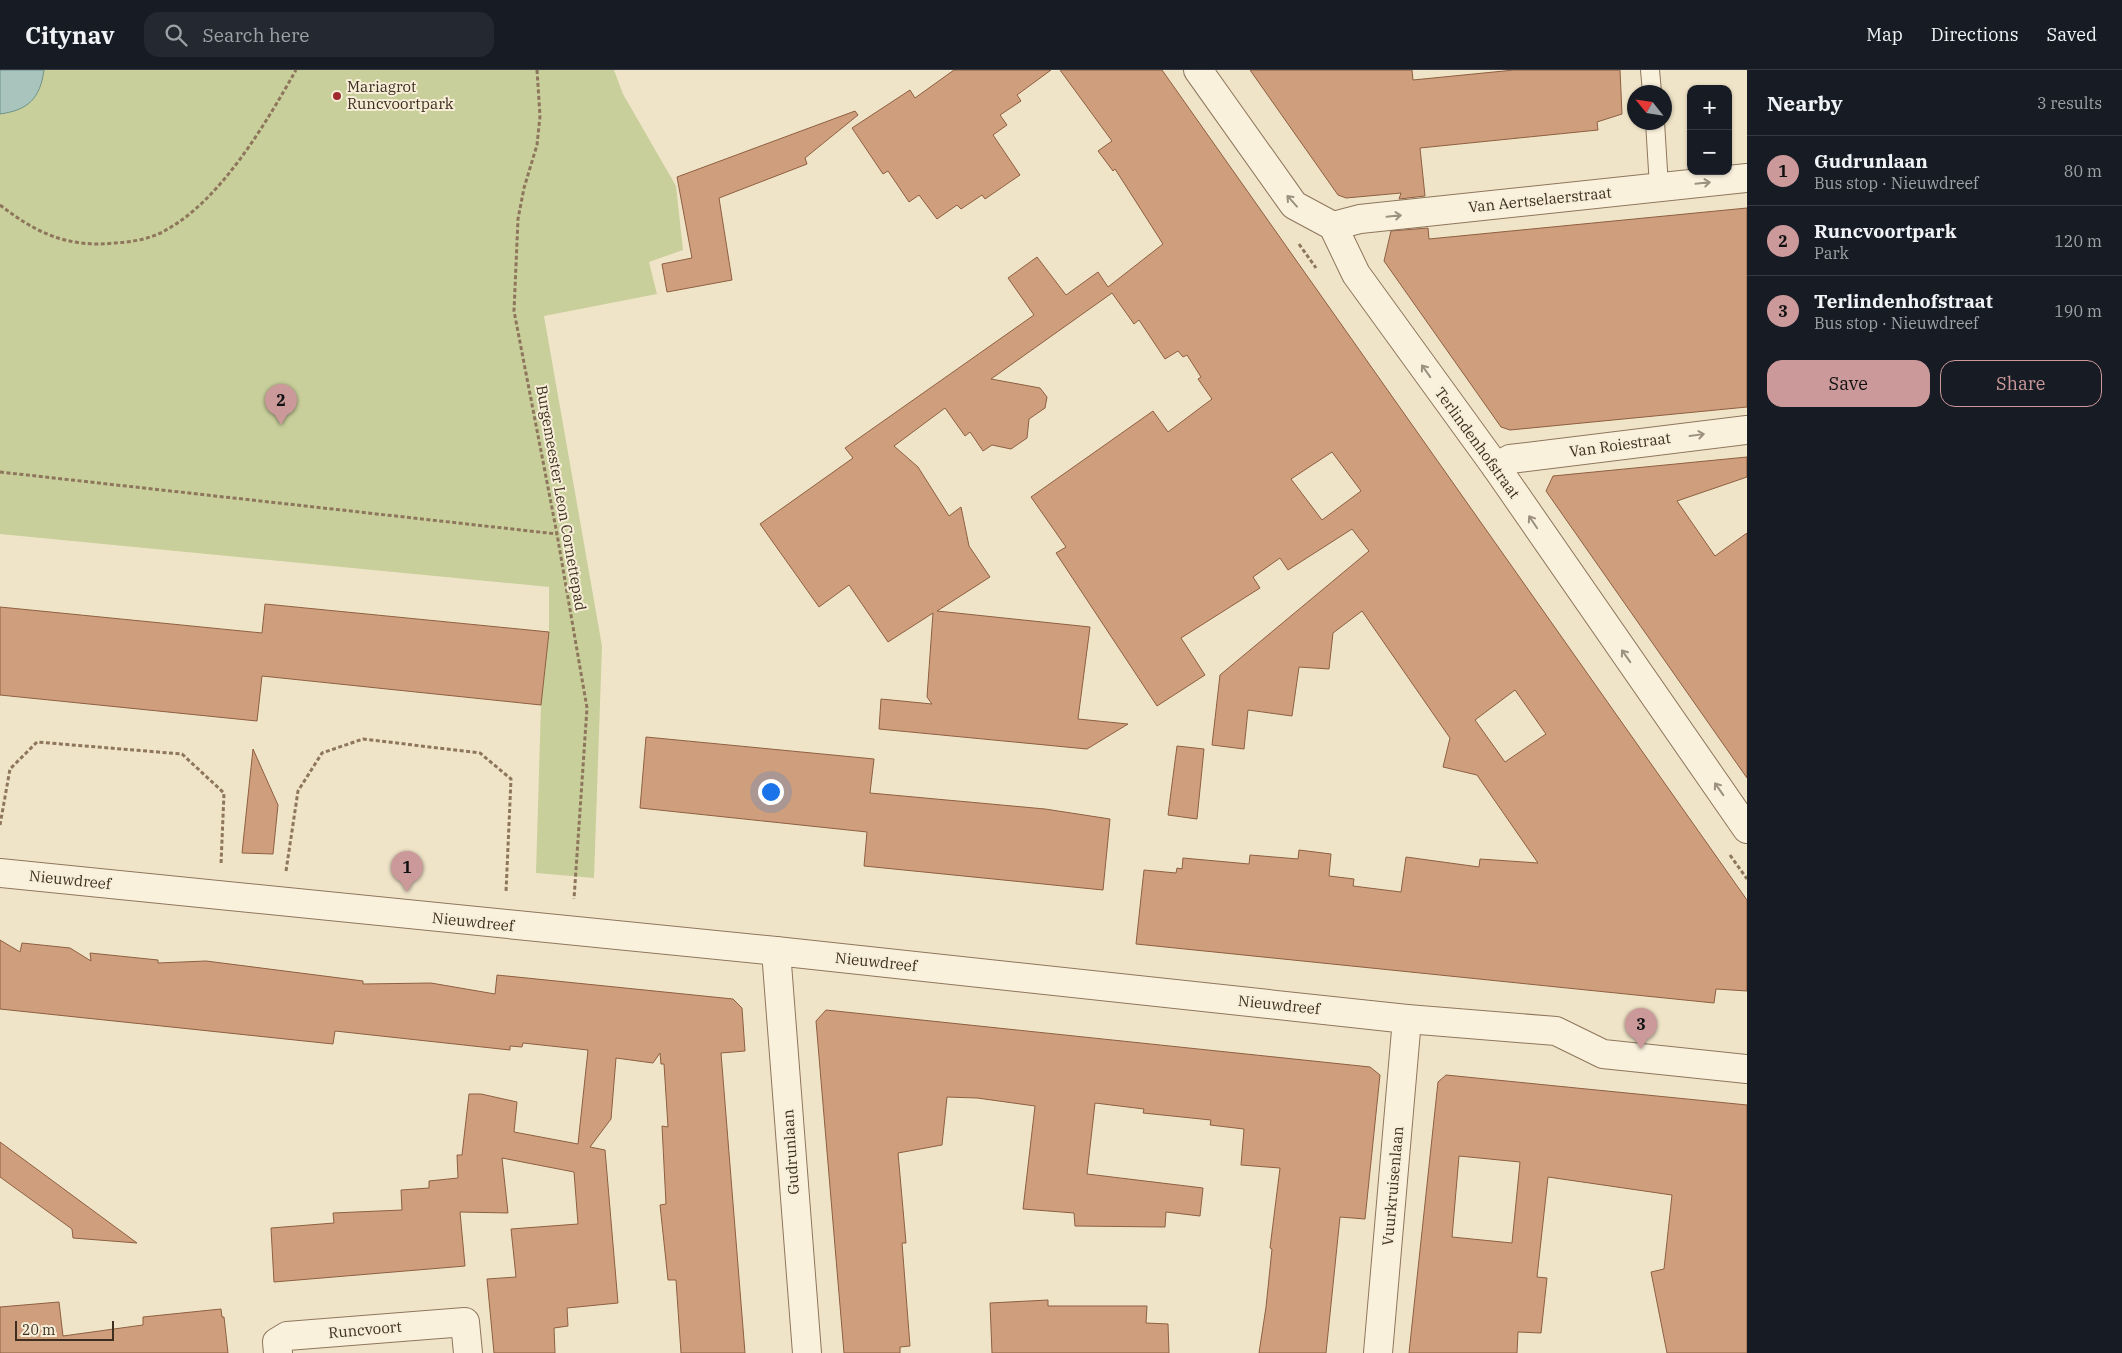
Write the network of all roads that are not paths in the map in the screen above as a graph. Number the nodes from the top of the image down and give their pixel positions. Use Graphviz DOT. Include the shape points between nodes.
graph roads {
  1 [pos="1198,70"];
  2 [pos="1650,70"];
  3 [pos="1651,85"];
  4 [pos="1655,130"];
  5 [pos="1747,178"];
  6 [pos="1658,187"];
  7 [pos="1333,226"];
  8 [pos="1747,430"];
  9 [pos="1496,467"];
  10 [pos="1747,829"];
  11 [pos="0,873"];
  12 [pos="776,952"];
  13 [pos="1407,1018"];
  14 [pos="1747,1069"];
  15 [pos="278,1353"];
  16 [pos="468,1353"];
  17 [pos="807,1353"];
  18 [pos="1378,1353"];
  7 -- 1 [label="street, one-way" via="1294,205"];
  2 -- 3 [label="lane"];
  4 -- 6 [label="lane"];
  6 -- 5 [label="street, Van Aertselaerstraat, one-way"];
  7 -- 6 [label="street, Van Aertselaerstraat, one-way" via="1360,219"];
  9 -- 7 [label="street, Terlindenhofstraat, one-way" via="1356,274"];
  9 -- 8 [label="street, Van Roiestraat, one-way" via="1510,459"];
  10 -- 9 [label="street, Terlindenhofstraat, one-way"];
  11 -- 12 [label="street, Nieuwdreef"];
  12 -- 13 [label="street, Nieuwdreef"];
  12 -- 17 [label="street, Gudrunlaan"];
  13 -- 14 [label="street, Nieuwdreef" via="1556,1031 1603,1054"];
  13 -- 18 [label="street, Vuurkruisenlaan"];
  15 -- 16 [label="street, Runcvoort" via="278,1342 287,1336 465,1322"];
}
